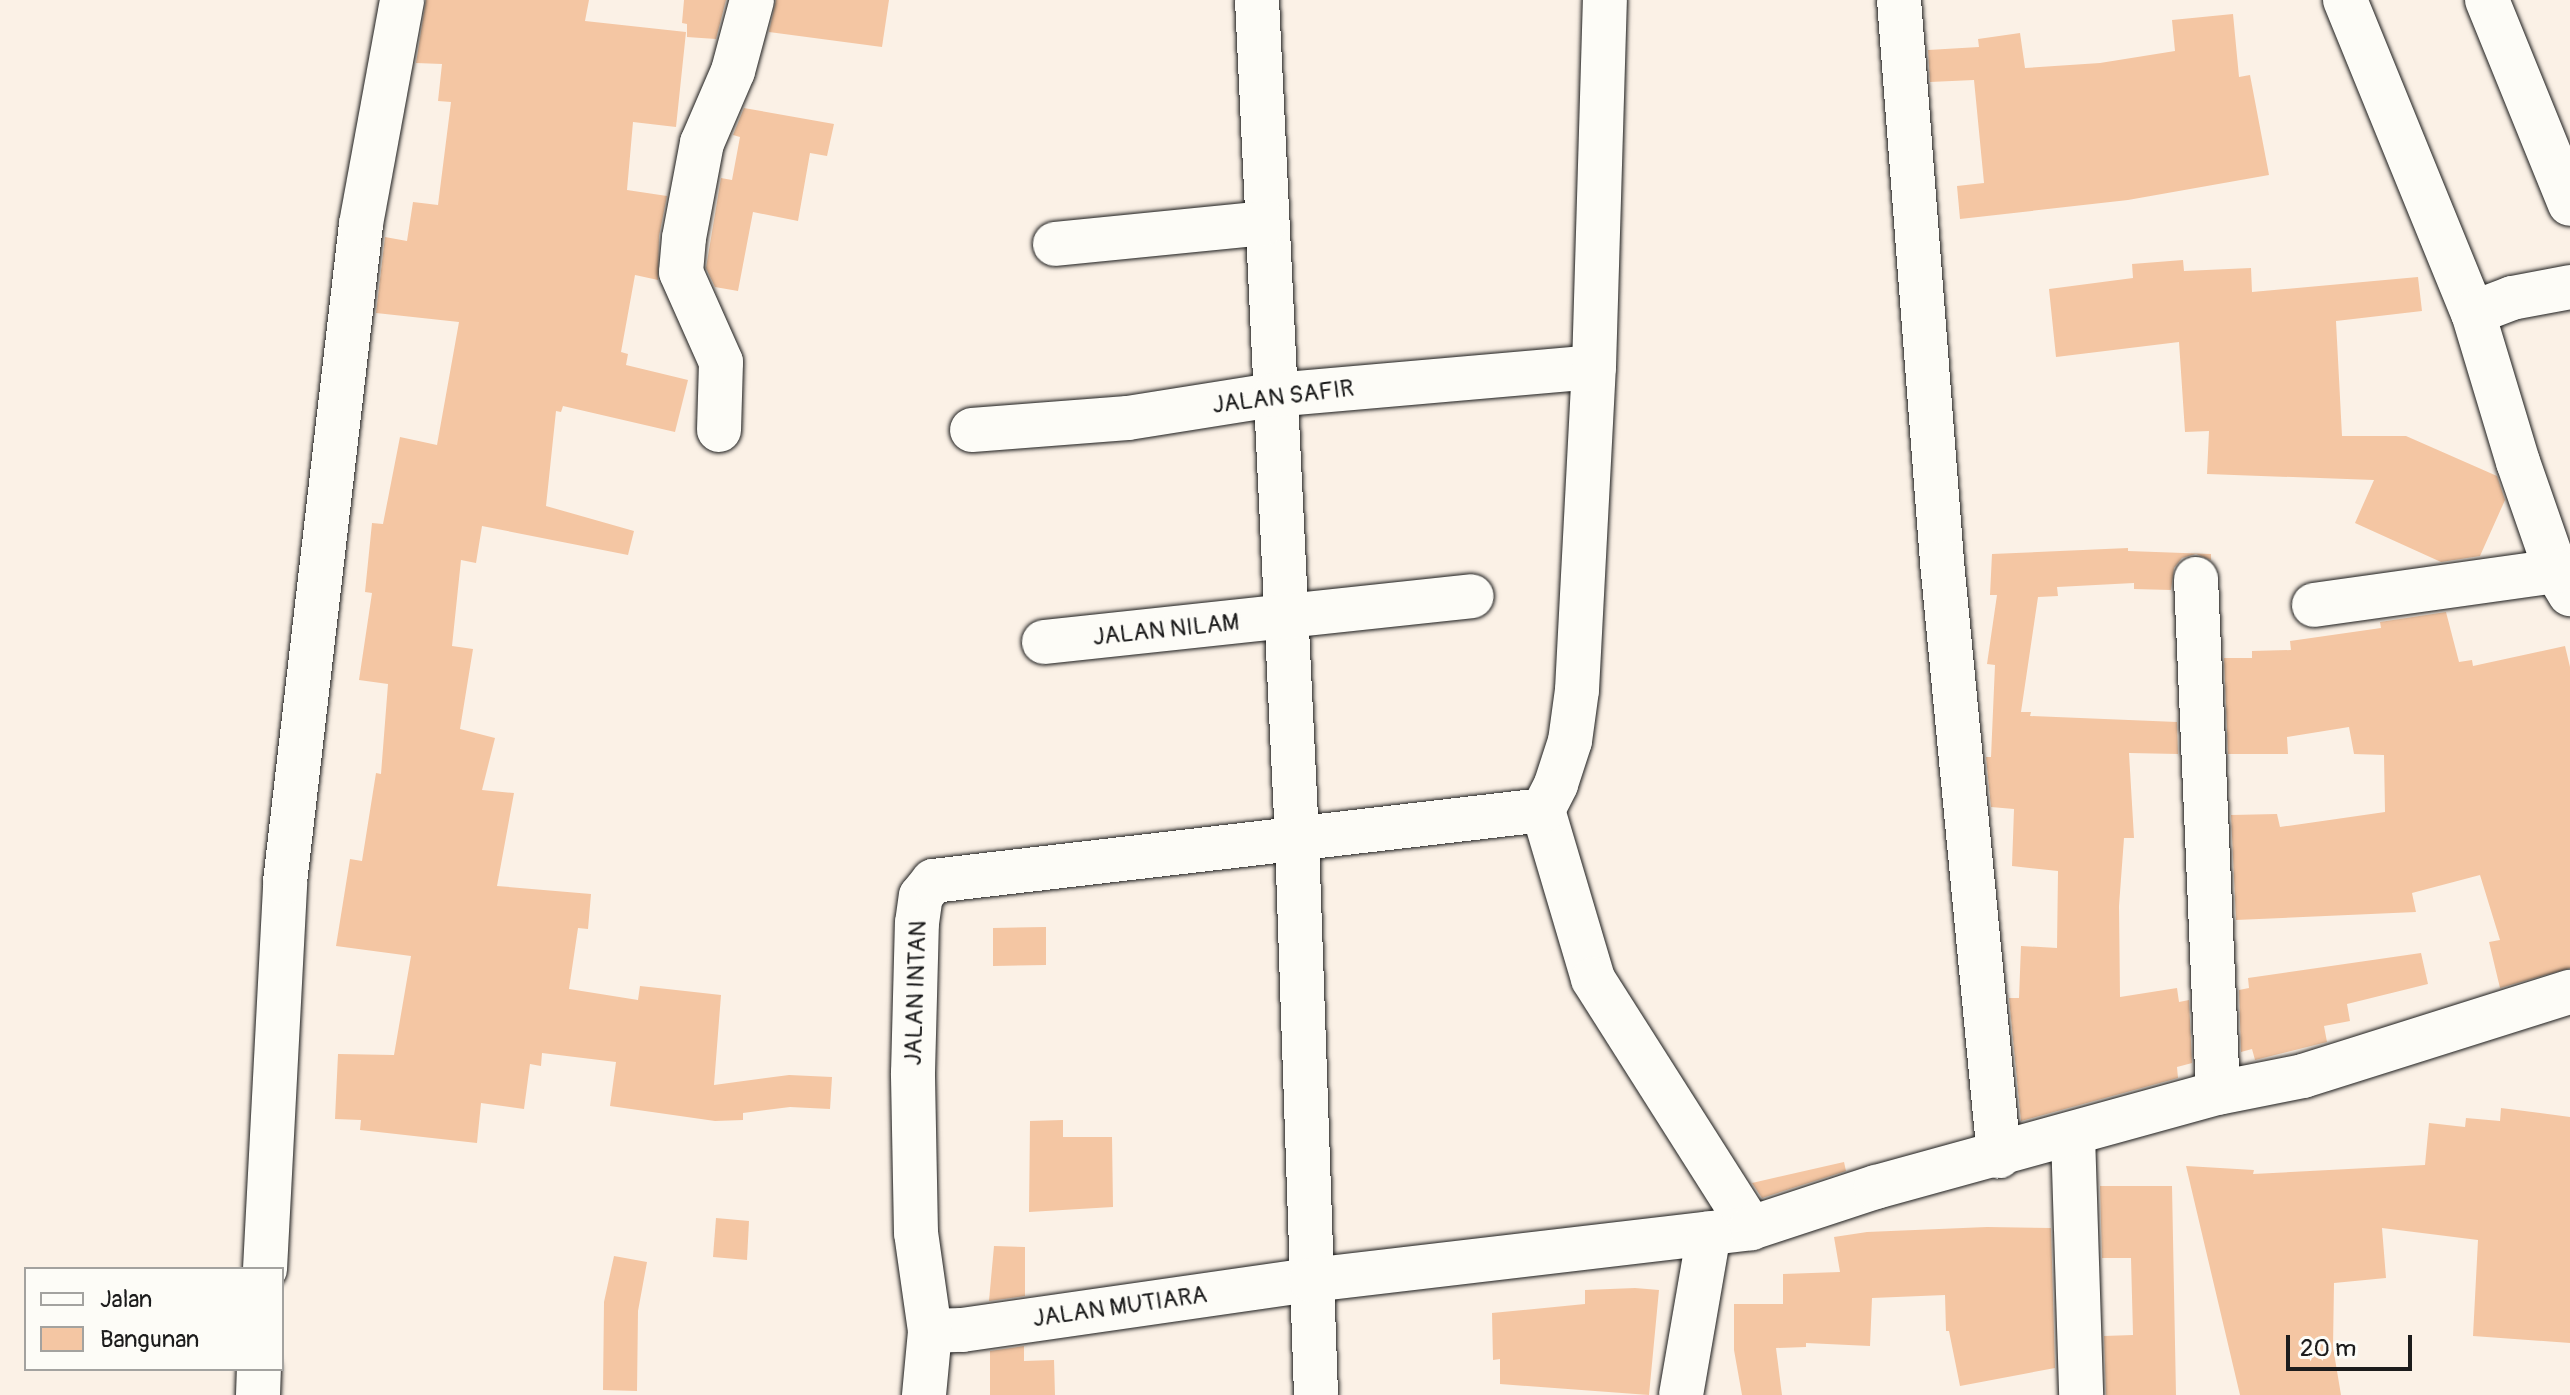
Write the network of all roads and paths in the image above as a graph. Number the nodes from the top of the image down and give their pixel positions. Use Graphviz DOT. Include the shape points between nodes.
graph roads {
  1 [pos="402,0"];
  2 [pos="752,0"];
  3 [pos="1257,0"];
  4 [pos="1605,0"];
  5 [pos="1899,0"];
  6 [pos="2345,0"];
  7 [pos="2487,0"];
  8 [pos="2570,204"];
  9 [pos="1265,223"];
  10 [pos="1055,244"];
  11 [pos="2570,287"];
  12 [pos="2493,305"];
  13 [pos="1594,367"];
  14 [pos="1274,395"];
  15 [pos="719,430"];
  16 [pos="972,430"];
  17 [pos="2196,579"];
  18 [pos="2563,582"];
  19 [pos="1472,596"];
  20 [pos="2314,605"];
  21 [pos="1288,618"];
  22 [pos="1044,642"];
  23 [pos="1543,810"];
  24 [pos="1297,840"];
  25 [pos="2570,992"];
  26 [pos="2218,1093"];
  27 [pos="2073,1135"];
  28 [pos="1999,1156"];
  29 [pos="1730,1230"];
  30 [pos="265,1267"];
  31 [pos="1311,1280"];
  32 [pos="930,1331"];
  33 [pos="259,1371"];
  34 [pos="258,1395"];
  35 [pos="924,1395"];
  36 [pos="1316,1395"];
  37 [pos="1681,1395"];
  38 [pos="2081,1395"];
  1 -- 30 [label="street" via="361,224 285,882"];
  2 -- 15 [label="street" via="733,71 702,143 681,272 721,362"];
  3 -- 9 [label="street"];
  4 -- 13 [label="street"];
  5 -- 28 [label="street" via="1940,546"];
  6 -- 12 [label="street"];
  7 -- 8 [label="street"];
  9 -- 10 [label="street"];
  9 -- 14 [label="street"];
  11 -- 12 [label="street"];
  12 -- 18 [label="street" via="2518,462"];
  13 -- 14 [label="street, JALAN SAFIR"];
  13 -- 23 [label="street" via="1577,690 1570,741"];
  14 -- 16 [label="street, JALAN SAFIR" via="1128,418"];
  14 -- 21 [label="street"];
  17 -- 26 [label="street"];
  18 -- 20 [label="street"];
  19 -- 21 [label="street, JALAN NILAM"];
  21 -- 22 [label="street, JALAN NILAM"];
  21 -- 24 [label="street"];
  23 -- 24 [label="street, JALAN INTAN"];
  23 -- 29 [label="street" via="1593,979"];
  24 -- 31 [label="street"];
  24 -- 32 [label="street, JALAN INTAN" via="933,881 921,896 913,1086 916,1233"];
  25 -- 26 [label="street, JALAN MUTIARA" via="2303,1076"];
  26 -- 27 [label="street, JALAN MUTIARA"];
  27 -- 28 [label="street, JALAN MUTIARA"];
  27 -- 38 [label="street"];
  28 -- 29 [label="street, JALAN MUTIARA"];
  29 -- 31 [label="street, JALAN MUTIARA"];
  29 -- 37 [label="street"];
  31 -- 32 [label="street, JALAN MUTIARA"];
  31 -- 36 [label="street"];
  32 -- 35 [label="street, JALAN INTAN"];
  33 -- 34 [label="street"];
}
